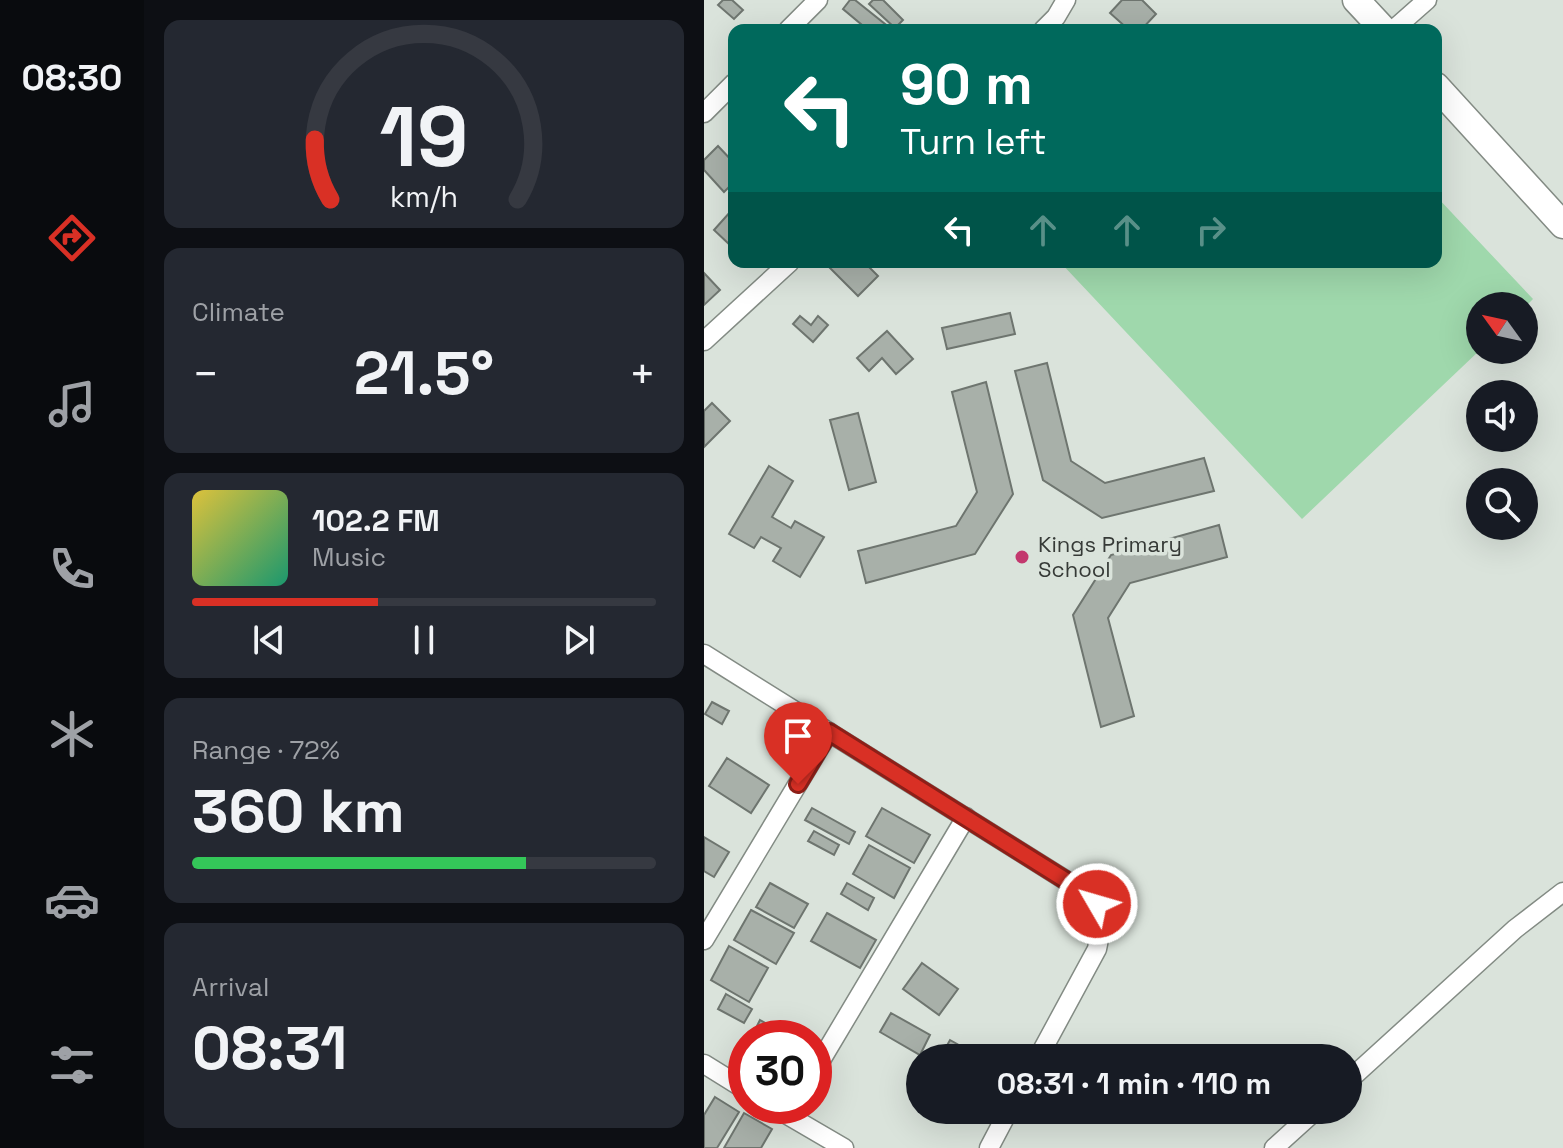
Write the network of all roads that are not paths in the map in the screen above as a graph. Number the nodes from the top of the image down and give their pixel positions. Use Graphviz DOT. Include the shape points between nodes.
graph roads {
  1 [pos="818,0"];
  2 [pos="1066,0"];
  3 [pos="1356,0"];
  4 [pos="1427,0"];
  5 [pos="794,24"];
  6 [pos="1049,24"];
  7 [pos="1378,24"];
  8 [pos="1400,24"];
  9 [pos="728,89"];
  10 [pos="1442,93"];
  11 [pos="704,113"];
  12 [pos="1563,225"];
  13 [pos="783,268"];
  14 [pos="704,341"];
  15 [pos="704,654"];
  16 [pos="829,732"];
  17 [pos="966,817"];
  18 [pos="1563,892"];
  19 [pos="704,940"];
  20 [pos="832,1042"];
  21 [pos="1046,1044"];
  22 [pos="704,1064"];
  23 [pos="1362,1068"];
  24 [pos="728,1079"];
  25 [pos="808,1124"];
  26 [pos="1002,1124"];
  27 [pos="1301,1124"];
  28 [pos="844,1148"];
  29 [pos="989,1148"];
  30 [pos="1274,1148"];
  1 -- 5 [label="street"];
  2 -- 6 [label="street"];
  3 -- 7 [label="street"];
  4 -- 8 [label="street"];
  9 -- 11 [label="street"];
  10 -- 12 [label="street"];
  13 -- 14 [label="street"];
  15 -- 16 [label="street"];
  16 -- 17 [label="street"];
  16 -- 19 [label="street"];
  17 -- 20 [label="street"];
  17 -- 21 [label="street" via="1097,904 1097,949"];
  18 -- 23 [label="street"];
  22 -- 24 [label="street"];
  25 -- 28 [label="street"];
  26 -- 29 [label="street"];
  27 -- 30 [label="street"];
}
